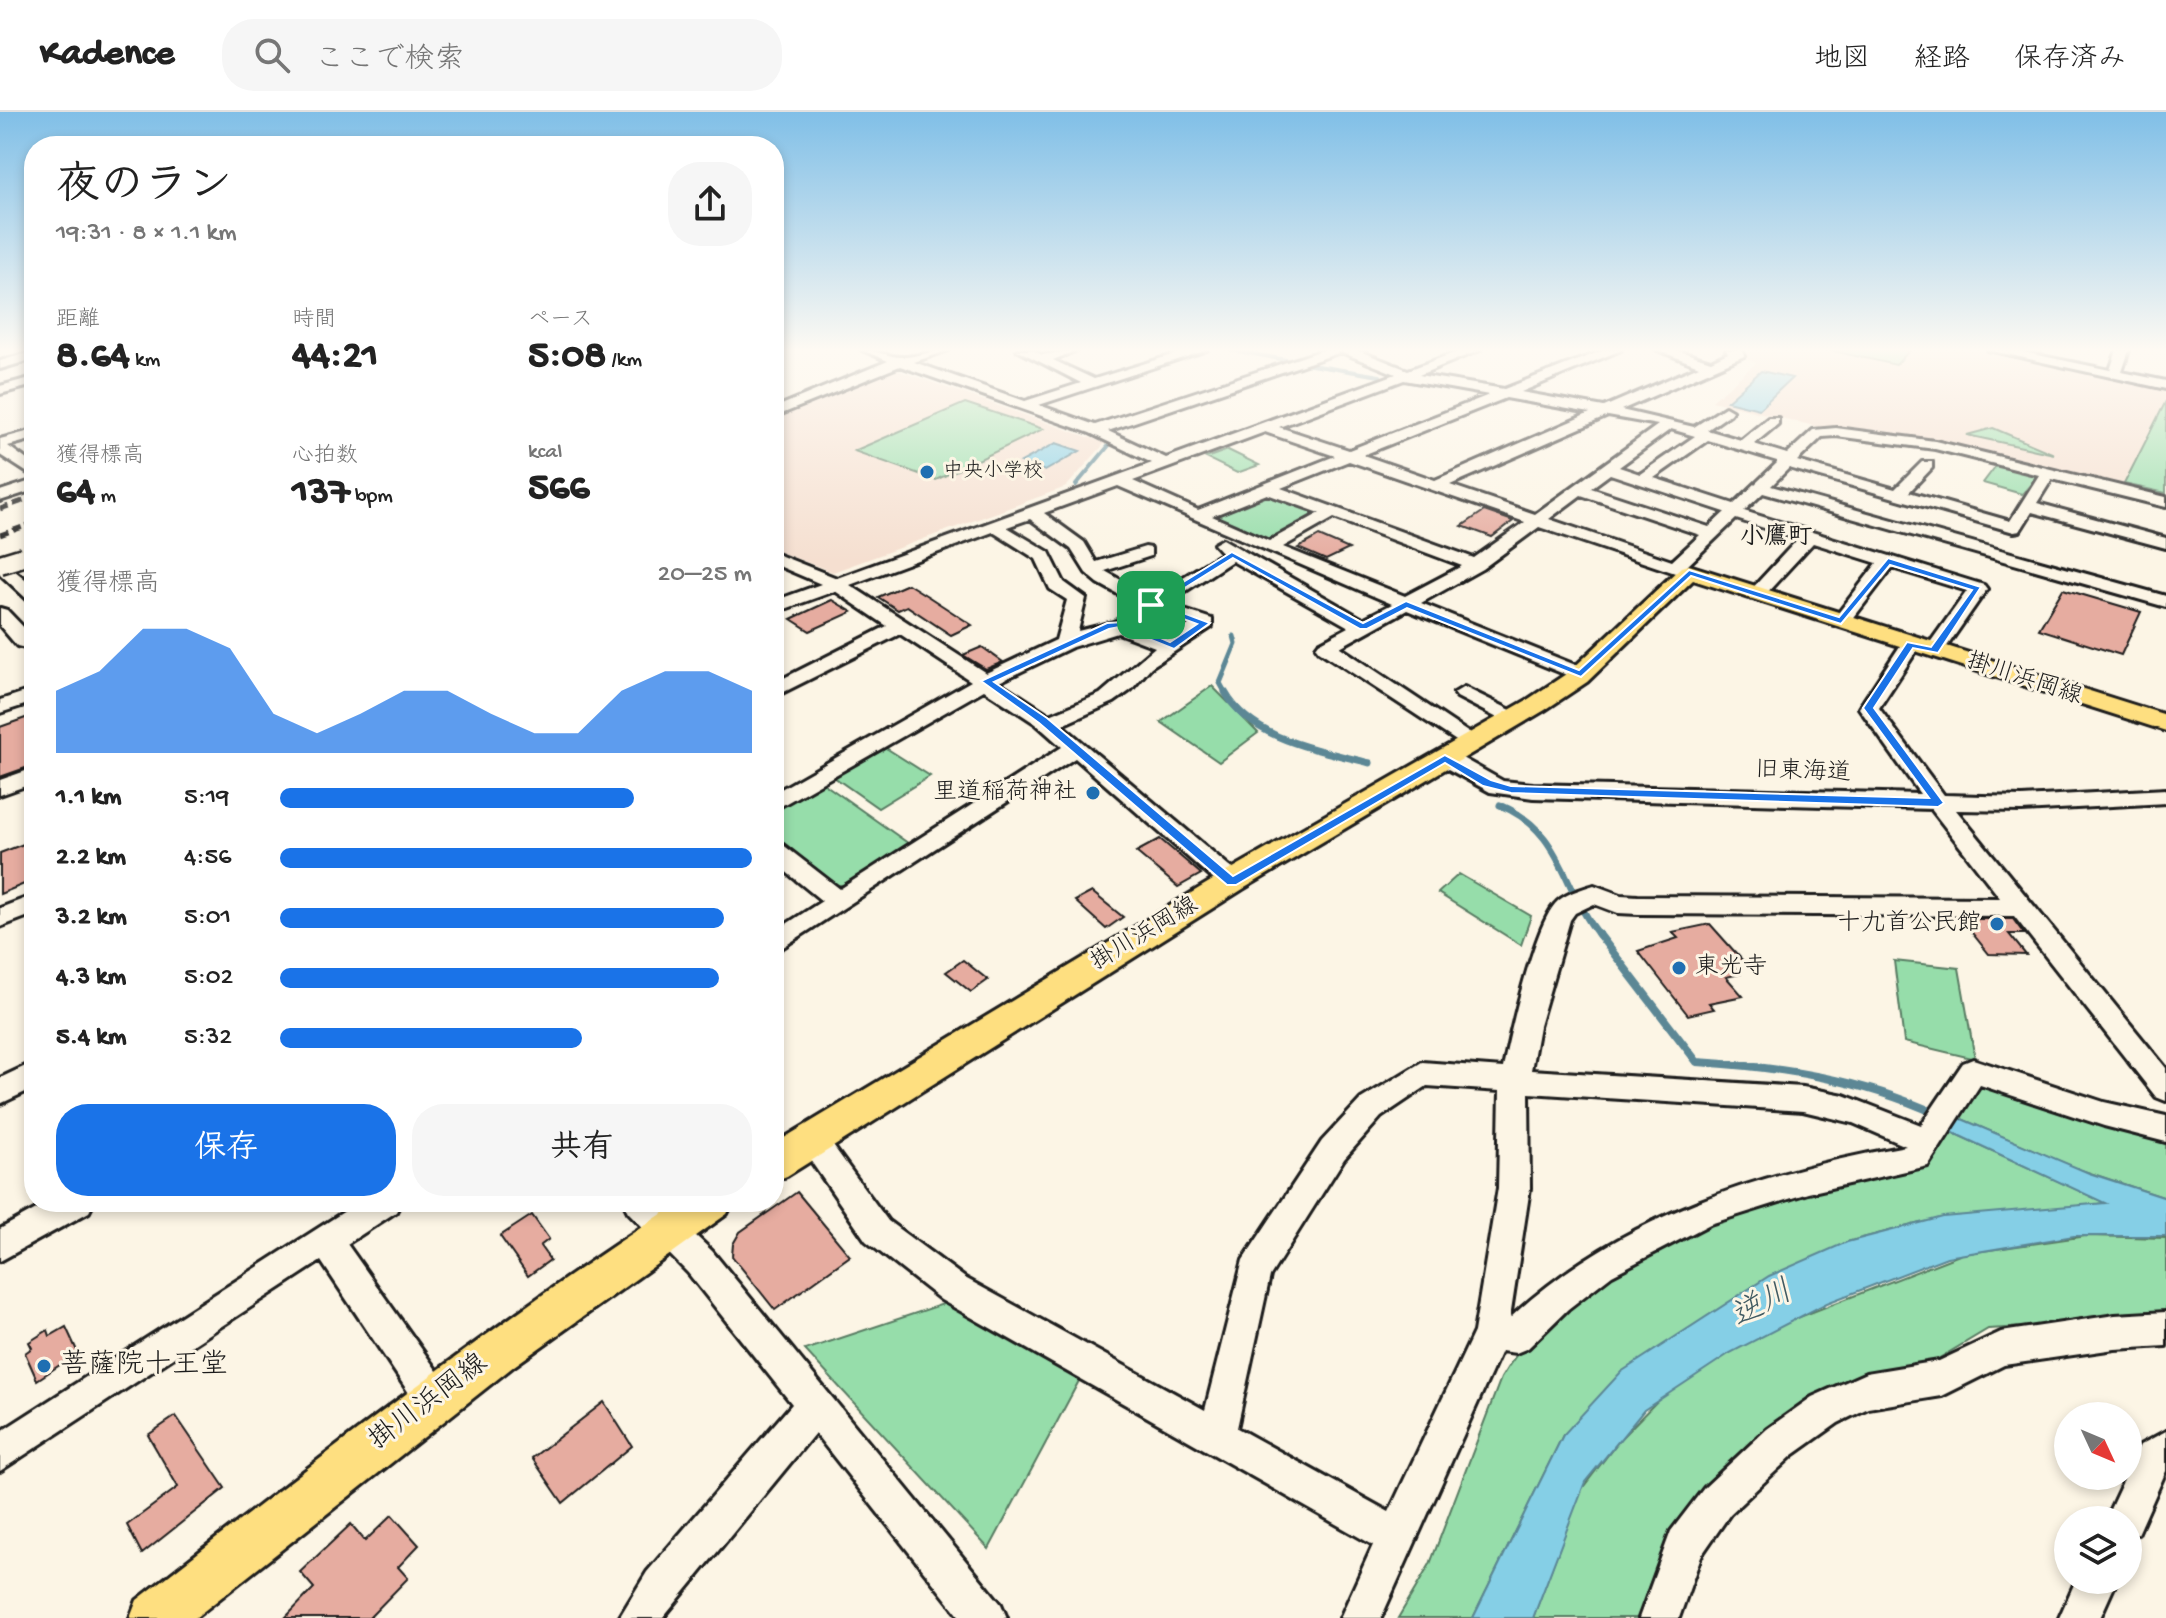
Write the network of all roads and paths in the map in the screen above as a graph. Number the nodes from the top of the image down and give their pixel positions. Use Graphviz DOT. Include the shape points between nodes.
graph roads {
  1 [pos="1068,420"];
  2 [pos="1124,420"];
  3 [pos="1284,420"];
  4 [pos="1436,420"];
  5 [pos="1585,420"];
  6 [pos="1650,420"];
  7 [pos="1715,420"];
  8 [pos="1773,421"];
  9 [pos="1668,424"];
  10 [pos="1266,427"];
  11 [pos="1095,430"];
  12 [pos="1701,434"];
  13 [pos="24,438"];
  14 [pos="0,446"];
  15 [pos="1743,446"];
  16 [pos="1349,455"];
  17 [pos="1786,460"];
  18 [pos="1165,463"];
  19 [pos="24,464"];
  20 [pos="1927,465"];
  21 [pos="1606,468"];
  22 [pos="2048,473"];
  23 [pos="1118,480"];
  24 [pos="1642,480"];
  25 [pos="1437,485"];
  26 [pos="1759,487"];
  27 [pos="24,488"];
  28 [pos="1267,488"];
  29 [pos="1577,489"];
  30 [pos="1899,494"];
  31 [pos="0,496"];
  32 [pos="2166,502"];
  33 [pos="2029,506"];
  34 [pos="1030,511"];
  35 [pos="1333,512"];
  36 [pos="1735,512"];
  37 [pos="1202,517"];
  38 [pos="1538,521"];
  39 [pos="992,525"];
  40 [pos="1711,533"];
  41 [pos="1809,537"];
  42 [pos="2166,543"];
  43 [pos="1270,548"];
  44 [pos="1145,552"];
  45 [pos="1232,554"];
  46 [pos="24,557"];
  47 [pos="1888,561"];
  48 [pos="784,562"];
  49 [pos="0,564"];
  50 [pos="1476,565"];
  51 [pos="1092,569"];
  52 [pos="1993,569"];
  53 [pos="1682,570"];
  54 [pos="835,583"];
  55 [pos="24,587"];
  56 [pos="1978,589"];
  57 [pos="1756,594"];
  58 [pos="2166,602"];
  59 [pos="784,603"];
  60 [pos="1406,604"];
  61 [pos="1151,605"];
  62 [pos="0,614"];
  63 [pos="1841,621"];
  64 [pos="901,626"];
  65 [pos="1363,627"];
  66 [pos="24,642"];
  67 [pos="1065,643"];
  68 [pos="1171,647"];
  69 [pos="1922,648"];
  70 [pos="1581,674"];
  71 [pos="986,681"];
  72 [pos="784,686"];
  73 [pos="1464,693"];
  74 [pos="24,699"];
  75 [pos="0,707"];
  76 [pos="1514,719"];
  77 [pos="2166,723"];
  78 [pos="1048,724"];
  79 [pos="1074,749"];
  80 [pos="1458,751"];
  81 [pos="24,779"];
  82 [pos="0,788"];
  83 [pos="2166,796"];
  84 [pos="784,797"];
  85 [pos="1938,803"];
  86 [pos="784,858"];
  87 [pos="1232,882"];
  88 [pos="839,901"];
  89 [pos="2022,907"];
  90 [pos="24,908"];
  91 [pos="0,918"];
  92 [pos="784,937"];
  93 [pos="24,1079"];
  94 [pos="1515,1081"];
  95 [pos="2166,1089"];
  96 [pos="0,1092"];
  97 [pos="1936,1125"];
  98 [pos="2166,1129"];
  99 [pos="812,1141"];
  100 [pos="784,1158"];
  101 [pos="60,1212"];
  102 [pos="370,1212"];
  103 [pos="654,1216"];
  104 [pos="326,1241"];
  105 [pos="0,1246"];
  106 [pos="2166,1329"];
  107 [pos="1491,1334"];
  108 [pos="434,1398"];
  109 [pos="815,1405"];
  110 [pos="1218,1434"];
  111 [pos="2166,1449"];
  112 [pos="0,1453"];
  113 [pos="2131,1506"];
  114 [pos="1397,1537"];
  115 [pos="2090,1594"];
  116 [pos="155,1618"];
  117 [pos="639,1618"];
  118 [pos="987,1618"];
  119 [pos="1360,1618"];
  120 [pos="1659,1618"];
  121 [pos="2079,1618"];
  1 -- 11 [label="street"];
  2 -- 11 [label="street"];
  3 -- 10 [label="street"];
  4 -- 16 [label="street"];
  5 -- 25 [label="street"];
  6 -- 9 [label="street"];
  7 -- 12 [label="street"];
  8 -- 15 [label="street"];
  9 -- 12 [label="street"];
  9 -- 21 [label="street"];
  10 -- 16 [label="street"];
  10 -- 18 [label="street"];
  11 -- 18 [label="street"];
  12 -- 15 [label="street"];
  12 -- 24 [label="street"];
  13 -- 14 [label="street"];
  14 -- 19 [label="street"];
  15 -- 17 [label="street"];
  16 -- 25 [label="street"];
  16 -- 28 [label="street"];
  17 -- 22 [label="street" via="1818,433 1836,432 1935,445"];
  17 -- 26 [label="street"];
  17 -- 30 [label="street"];
  18 -- 23 [label="street"];
  20 -- 30 [label="street"];
  21 -- 24 [label="street"];
  21 -- 29 [label="street"];
  22 -- 32 [label="street"];
  22 -- 33 [label="street"];
  23 -- 34 [label="street"];
  23 -- 37 [label="street"];
  24 -- 36 [label="street"];
  25 -- 38 [label="street"];
  26 -- 36 [label="street"];
  26 -- 58 [label="street"];
  27 -- 31 [label="street"];
  28 -- 35 [label="street"];
  28 -- 37 [label="street"];
  29 -- 38 [label="street"];
  29 -- 40 [label="street"];
  30 -- 33 [label="street" via="2014,527"];
  33 -- 42 [label="street"];
  34 -- 39 [label="street"];
  34 -- 51 [label="street" via="1078,546"];
  35 -- 43 [label="street"];
  35 -- 50 [label="street"];
  36 -- 40 [label="street"];
  36 -- 41 [label="street"];
  37 -- 43 [label="street"];
  37 -- 45 [label="street"];
  38 -- 50 [label="street"];
  38 -- 53 [label="street"];
  39 -- 54 [label="street"];
  39 -- 67 [label="street" via="1043,556 1056,585 1077,598"];
  40 -- 53 [label="street"];
  41 -- 47 [label="street"];
  41 -- 57 [label="street"];
  43 -- 60 [label="street"];
  44 -- 51 [label="street"];
  45 -- 61 [label="street"];
  45 -- 65 [label="street"];
  46 -- 49 [label="street, bridge"];
  47 -- 56 [label="street"];
  47 -- 63 [label="street"];
  48 -- 54 [label="street"];
  49 -- 55 [label="street"];
  50 -- 60 [label="street"];
  51 -- 61 [label="street"];
  52 -- 56 [label="street"];
  53 -- 57 [label="main road, 掛川浜岡線"];
  53 -- 70 [label="main road, 掛川浜岡線"];
  54 -- 59 [label="street"];
  54 -- 64 [label="street"];
  56 -- 69 [label="street"];
  57 -- 63 [label="main road, 掛川浜岡線"];
  60 -- 65 [label="street"];
  60 -- 70 [label="street"];
  61 -- 68 [label="street" via="1205,623"];
  62 -- 66 [label="street"];
  63 -- 69 [label="main road, 掛川浜岡線"];
  64 -- 71 [label="street"];
  64 -- 72 [label="street"];
  65 -- 80 [label="street, 旧東海道" via="1326,647"];
  67 -- 68 [label="street" via="1121,624"];
  67 -- 71 [label="street"];
  68 -- 78 [label="street" via="1144,663 1107,698"];
  69 -- 77 [label="main road, 掛川浜岡線"];
  69 -- 85 [label="street" via="1869,708"];
  70 -- 76 [label="main road, 掛川浜岡線"];
  71 -- 78 [label="street"];
  71 -- 84 [label="street"];
  73 -- 76 [label="street"];
  74 -- 75 [label="street"];
  76 -- 80 [label="main road, 掛川浜岡線"];
  78 -- 79 [label="street"];
  79 -- 87 [label="street"];
  79 -- 88 [label="street"];
  80 -- 85 [label="street, 旧東海道" via="1487,783 1511,790"];
  80 -- 87 [label="main road, 掛川浜岡線"];
  81 -- 82 [label="street"];
  83 -- 85 [label="street, 旧東海道"];
  85 -- 89 [label="street"];
  86 -- 88 [label="street"];
  87 -- 99 [label="main road, 掛川浜岡線"];
  88 -- 92 [label="street"];
  89 -- 94 [label="street" via="1638,905 1594,894 1575,902 1558,919 1525,1026"];
  89 -- 95 [label="street"];
  90 -- 91 [label="street"];
  93 -- 96 [label="street"];
  94 -- 97 [label="street" via="1801,1095 1872,1116"];
  94 -- 107 [label="street" via="1514,1188"];
  94 -- 110 [label="street" via="1422,1074 1371,1108 1333,1150 1255,1271"];
  97 -- 98 [label="street" via="1973,1071"];
  97 -- 107 [label="street" via="1917,1157 1830,1172 1724,1205 1660,1233 1562,1289 1516,1336"];
  99 -- 100 [label="main road, 掛川浜岡線"];
  99 -- 110 [label="street" via="877,1231 925,1269"];
  101 -- 105 [label="street"];
  102 -- 104 [label="street"];
  103 -- 108 [label="main road, 掛川浜岡線" via="610,1268"];
  103 -- 109 [label="street" via="700,1262"];
  104 -- 108 [label="street"];
  104 -- 112 [label="street"];
  106 -- 120 [label="street" via="2001,1349 1942,1378 1866,1391 1825,1410 1780,1442 1717,1501 1685,1545"];
  107 -- 114 [label="street"];
  108 -- 116 [label="main road, 掛川浜岡線"];
  109 -- 117 [label="street"];
  109 -- 118 [label="street"];
  110 -- 114 [label="street"];
  111 -- 113 [label="street" via="2153,1458"];
  114 -- 119 [label="street"];
  115 -- 121 [label="street"];
}
